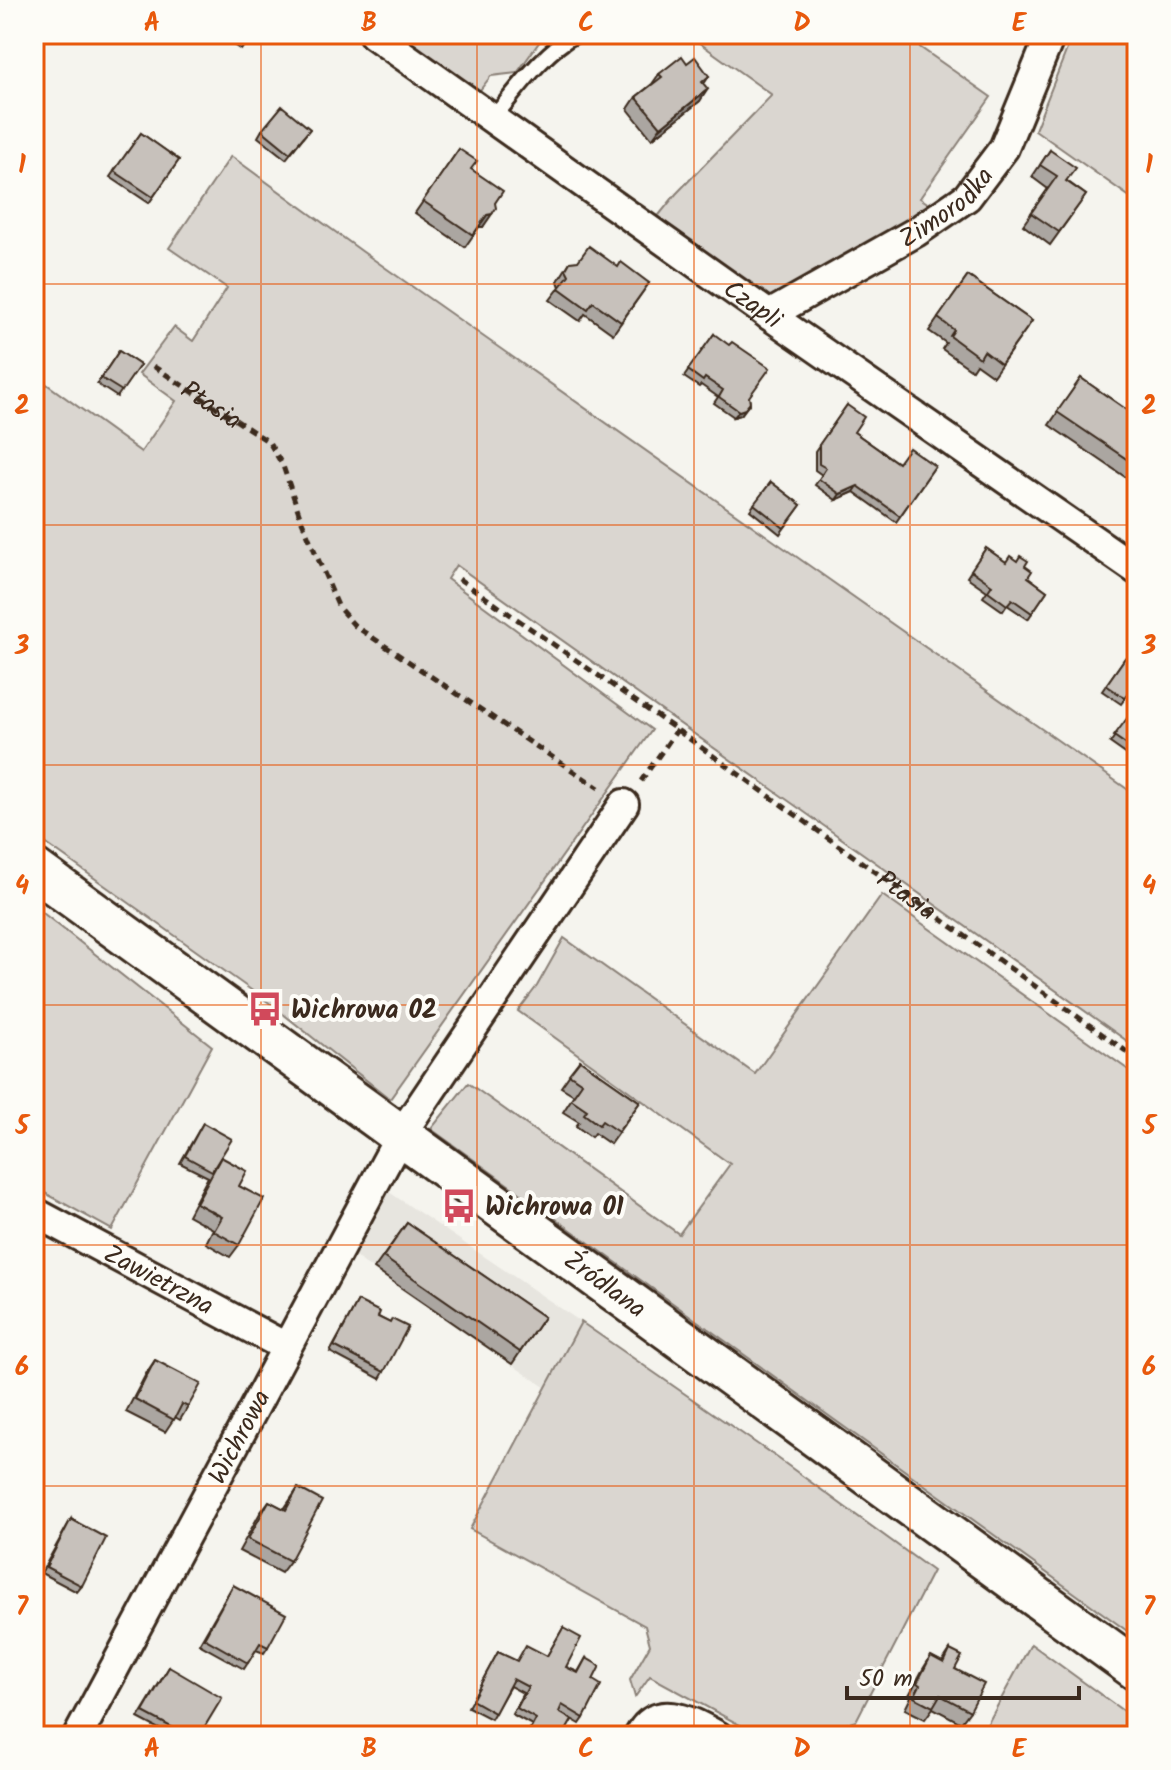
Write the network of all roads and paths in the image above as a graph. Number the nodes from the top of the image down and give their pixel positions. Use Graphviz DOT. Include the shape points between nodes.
graph roads {
  1 [pos="373,34"];
  2 [pos="576,34"];
  3 [pos="1051,34"];
  4 [pos="493,118"];
  5 [pos="769,315"];
  6 [pos="153,366"];
  7 [pos="1137,570"];
  8 [pos="459,579"];
  9 [pos="677,730"];
  10 [pos="624,804"];
  11 [pos="34,869"];
  12 [pos="1137,1059"];
  13 [pos="400,1136"];
  14 [pos="34,1212"];
  15 [pos="286,1347"];
  16 [pos="1137,1670"];
  17 [pos="78,1736"];
  18 [pos="639,1736"];
  19 [pos="718,1736"];
  1 -- 4 [label="street, Czapli"];
  2 -- 4 [label="lane" via="539,64"];
  3 -- 5 [label="street, Zimorodka" via="1004,148 967,197 948,213"];
  4 -- 5 [label="street, Czapli"];
  5 -- 7 [label="street, Czapli"];
  6 -- 10 [label="path, Ptasia" via="269,442 342,613 355,626"];
  8 -- 9 [label="path, Ptasia"];
  9 -- 10 [label="path"];
  9 -- 12 [label="path, Ptasia"];
  10 -- 13 [label="street"];
  11 -- 13 [label="main road, Źródlana"];
  13 -- 15 [label="street, Wichrowa"];
  13 -- 16 [label="main road, Źródlana"];
  14 -- 15 [label="street, Zawietrzna"];
  15 -- 17 [label="street, Wichrowa"];
  18 -- 19 [label="street" via="654,1721 681,1716"];
}
